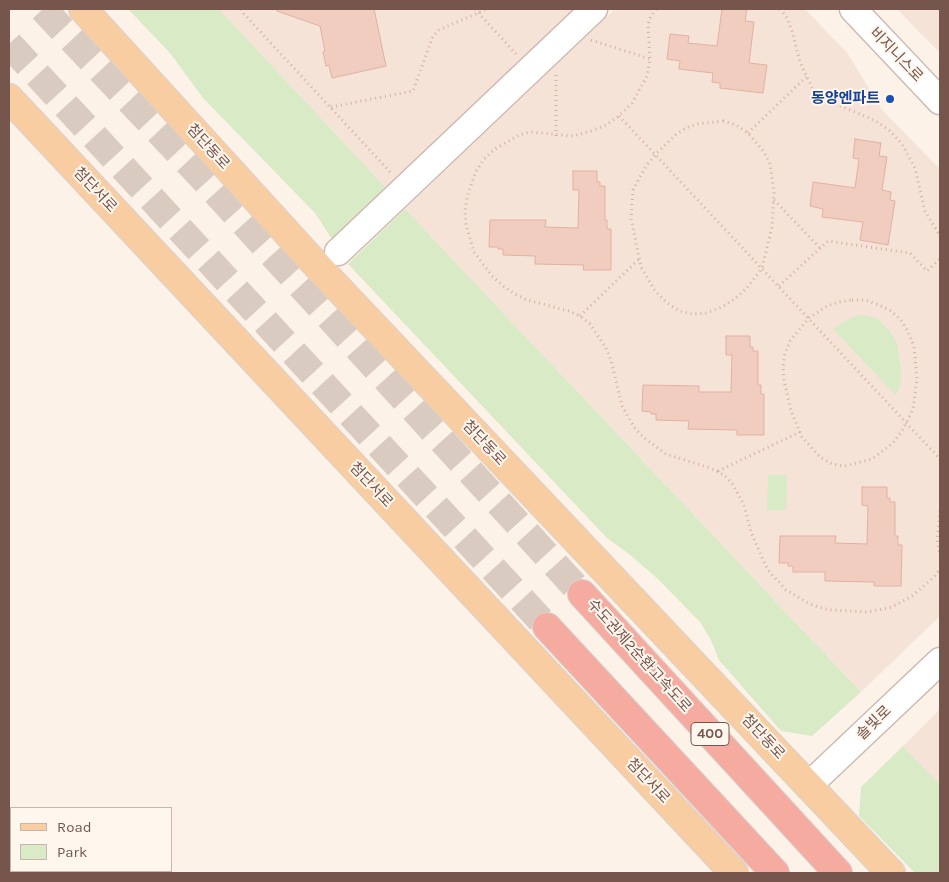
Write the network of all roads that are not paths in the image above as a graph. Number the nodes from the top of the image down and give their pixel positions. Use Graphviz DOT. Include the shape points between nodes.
graph roads {
  1 [pos="83,9"];
  2 [pos="594,9"];
  3 [pos="853,9"];
  4 [pos="9,98"];
  5 [pos="940,101"];
  6 [pos="338,252"];
  7 [pos="582,594"];
  8 [pos="547,626"];
  9 [pos="940,661"];
  10 [pos="808,786"];
  11 [pos="734,873"];
  12 [pos="775,873"];
  13 [pos="838,873"];
  14 [pos="891,873"];
  1 -- 10 [label="main road, 첨단동로" via="326,276"];
  2 -- 6 [label="street"];
  3 -- 5 [label="street, 비지니스로"];
  4 -- 11 [label="main road, 첨단서로"];
  7 -- 13 [label="highway, 수도권제2순환고속도로 / 400"];
  8 -- 12 [label="highway"];
  9 -- 10 [label="street, 솔빛로"];
  10 -- 14 [label="main road, 첨단동로"];
}
